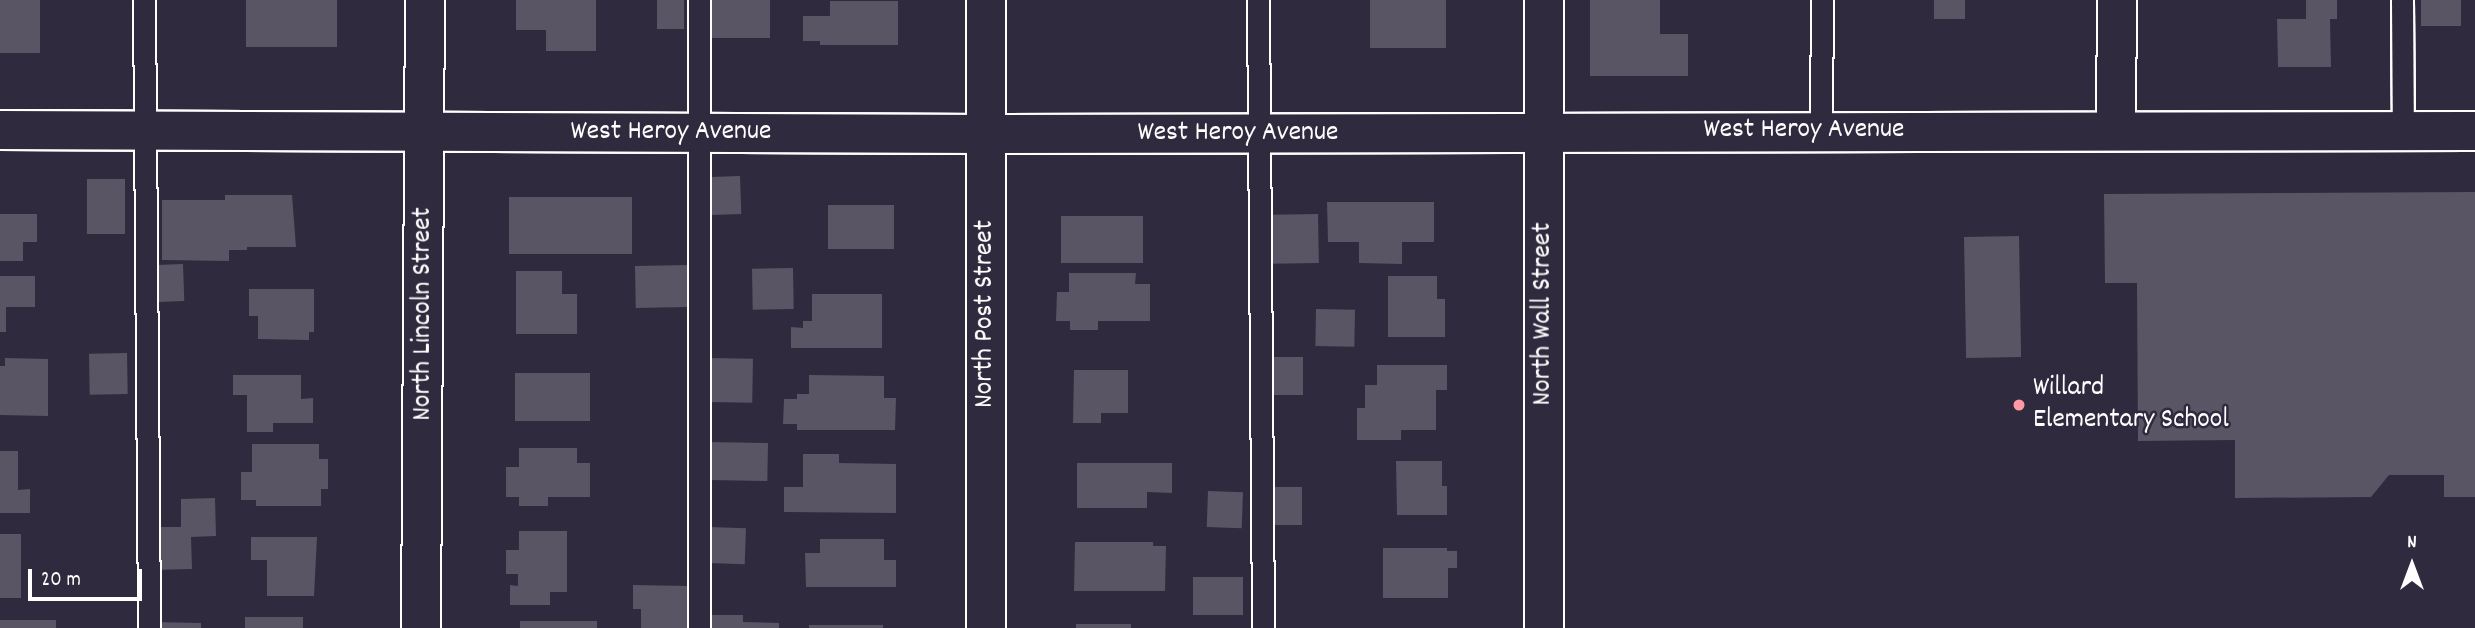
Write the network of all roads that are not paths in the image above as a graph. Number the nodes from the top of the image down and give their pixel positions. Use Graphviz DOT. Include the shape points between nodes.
graph roads {
  1 [pos="144,0"];
  2 [pos="425,0"];
  3 [pos="699,0"];
  4 [pos="986,0"];
  5 [pos="1258,0"];
  6 [pos="1544,0"];
  7 [pos="1822,0"];
  8 [pos="2116,0"];
  9 [pos="2402,0"];
  10 [pos="0,131"];
  11 [pos="143,131"];
  12 [pos="425,131"];
  13 [pos="1821,131"];
  14 [pos="2116,131"];
  15 [pos="2403,131"];
  16 [pos="2475,131"];
  17 [pos="698,133"];
  18 [pos="986,134"];
  19 [pos="1258,134"];
  20 [pos="1544,134"];
  21 [pos="149,628"];
  22 [pos="421,628"];
  23 [pos="699,628"];
  24 [pos="986,628"];
  25 [pos="1264,628"];
  26 [pos="1544,628"];
  1 -- 11 [label="lane"];
  2 -- 12 [label="street, North Lincoln Street"];
  3 -- 17 [label="lane"];
  4 -- 18 [label="street, North Post Street"];
  5 -- 19 [label="lane"];
  6 -- 20 [label="street, North Wall Street"];
  7 -- 13 [label="lane"];
  8 -- 14 [label="street"];
  9 -- 15 [label="lane"];
  10 -- 11 [label="street, West Heroy Avenue"];
  11 -- 12 [label="street, West Heroy Avenue"];
  11 -- 21 [label="lane"];
  12 -- 17 [label="street, West Heroy Avenue"];
  12 -- 22 [label="street, North Lincoln Street"];
  13 -- 14 [label="street, West Heroy Avenue"];
  13 -- 20 [label="street, West Heroy Avenue"];
  14 -- 15 [label="street, West Heroy Avenue"];
  15 -- 16 [label="street, West Heroy Avenue"];
  17 -- 18 [label="street, West Heroy Avenue"];
  17 -- 23 [label="lane"];
  18 -- 19 [label="street, West Heroy Avenue"];
  18 -- 24 [label="street, North Post Street"];
  19 -- 20 [label="street, West Heroy Avenue"];
  19 -- 25 [label="lane"];
  20 -- 26 [label="street, North Wall Street"];
}
